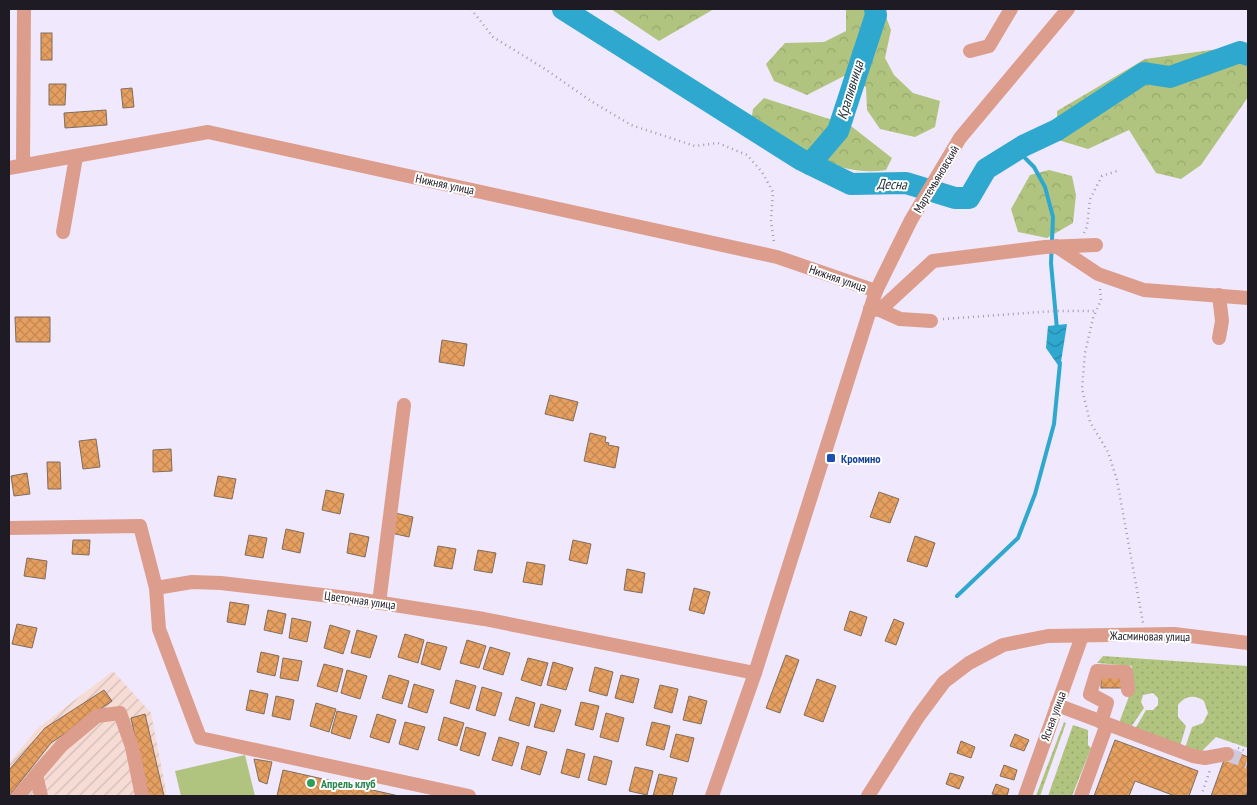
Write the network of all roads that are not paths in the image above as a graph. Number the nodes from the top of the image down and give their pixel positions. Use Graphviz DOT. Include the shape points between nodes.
graph roads {
  1 [pos="24,9"];
  2 [pos="1011,9"];
  3 [pos="1068,9"];
  4 [pos="970,51"];
  5 [pos="76,157"];
  6 [pos="23,165"];
  7 [pos="9,168"];
  8 [pos="63,232"];
  9 [pos="1096,245"];
  10 [pos="1050,247"];
  11 [pos="876,291"];
  12 [pos="1219,295"];
  13 [pos="1248,298"];
  14 [pos="875,310"];
  15 [pos="931,321"];
  16 [pos="1219,338"];
  17 [pos="404,405"];
  18 [pos="9,528"];
  19 [pos="156,588"];
  20 [pos="379,603"];
  21 [pos="1082,636"];
  22 [pos="1248,643"];
  23 [pos="755,673"];
  24 [pos="1128,690"];
  25 [pos="1057,705"];
  26 [pos="1104,723"];
  27 [pos="1227,754"];
  28 [pos="36,776"];
  29 [pos="18,796"];
  30 [pos="42,796"];
  31 [pos="142,796"];
  32 [pos="469,796"];
  33 [pos="712,796"];
  34 [pos="868,796"];
  35 [pos="1025,796"];
  36 [pos="1081,796"];
  1 -- 6 [label="street"];
  2 -- 4 [label="street" via="989,46"];
  3 -- 11 [label="street, Мартемьяновский" via="960,138 911,220"];
  5 -- 6 [label="street, Нижняя улица"];
  5 -- 8 [label="street"];
  5 -- 11 [label="street, Нижняя улица" via="208,132 777,257"];
  6 -- 7 [label="street, Нижняя улица"];
  9 -- 10 [label="street"];
  10 -- 12 [label="street" via="1098,274 1144,290"];
  10 -- 14 [label="street" via="932,261"];
  11 -- 14 [label="street, Мартемьяновский"];
  12 -- 13 [label="street"];
  12 -- 16 [label="street" via="1222,320"];
  14 -- 15 [label="street" via="900,319"];
  14 -- 23 [label="street, Мартемьяновский"];
  17 -- 20 [label="street"];
  18 -- 19 [label="street" via="140,526"];
  19 -- 20 [label="street, Цветочная улица" via="192,582 221,583"];
  19 -- 32 [label="street" via="159,629 200,738"];
  20 -- 23 [label="street, Цветочная улица" via="484,619"];
  21 -- 22 [label="street, Жасминовая улица" via="1174,634"];
  21 -- 25 [label="street, Ясная улица"];
  21 -- 34 [label="street, Жасминовая улица" via="1048,636 1003,645 969,663 944,682"];
  23 -- 33 [label="street, Мартемьяновский"];
  24 -- 26 [label="street" via="1126,672 1096,671 1090,694 1107,703"];
  25 -- 26 [label="street"];
  25 -- 35 [label="street, Ясная улица"];
  26 -- 27 [label="street" via="1193,756 1205,758"];
  26 -- 36 [label="street"];
  28 -- 29 [label="street"];
  28 -- 30 [label="street"];
  28 -- 31 [label="street" via="62,745 98,716 120,713 132,747"];
}
